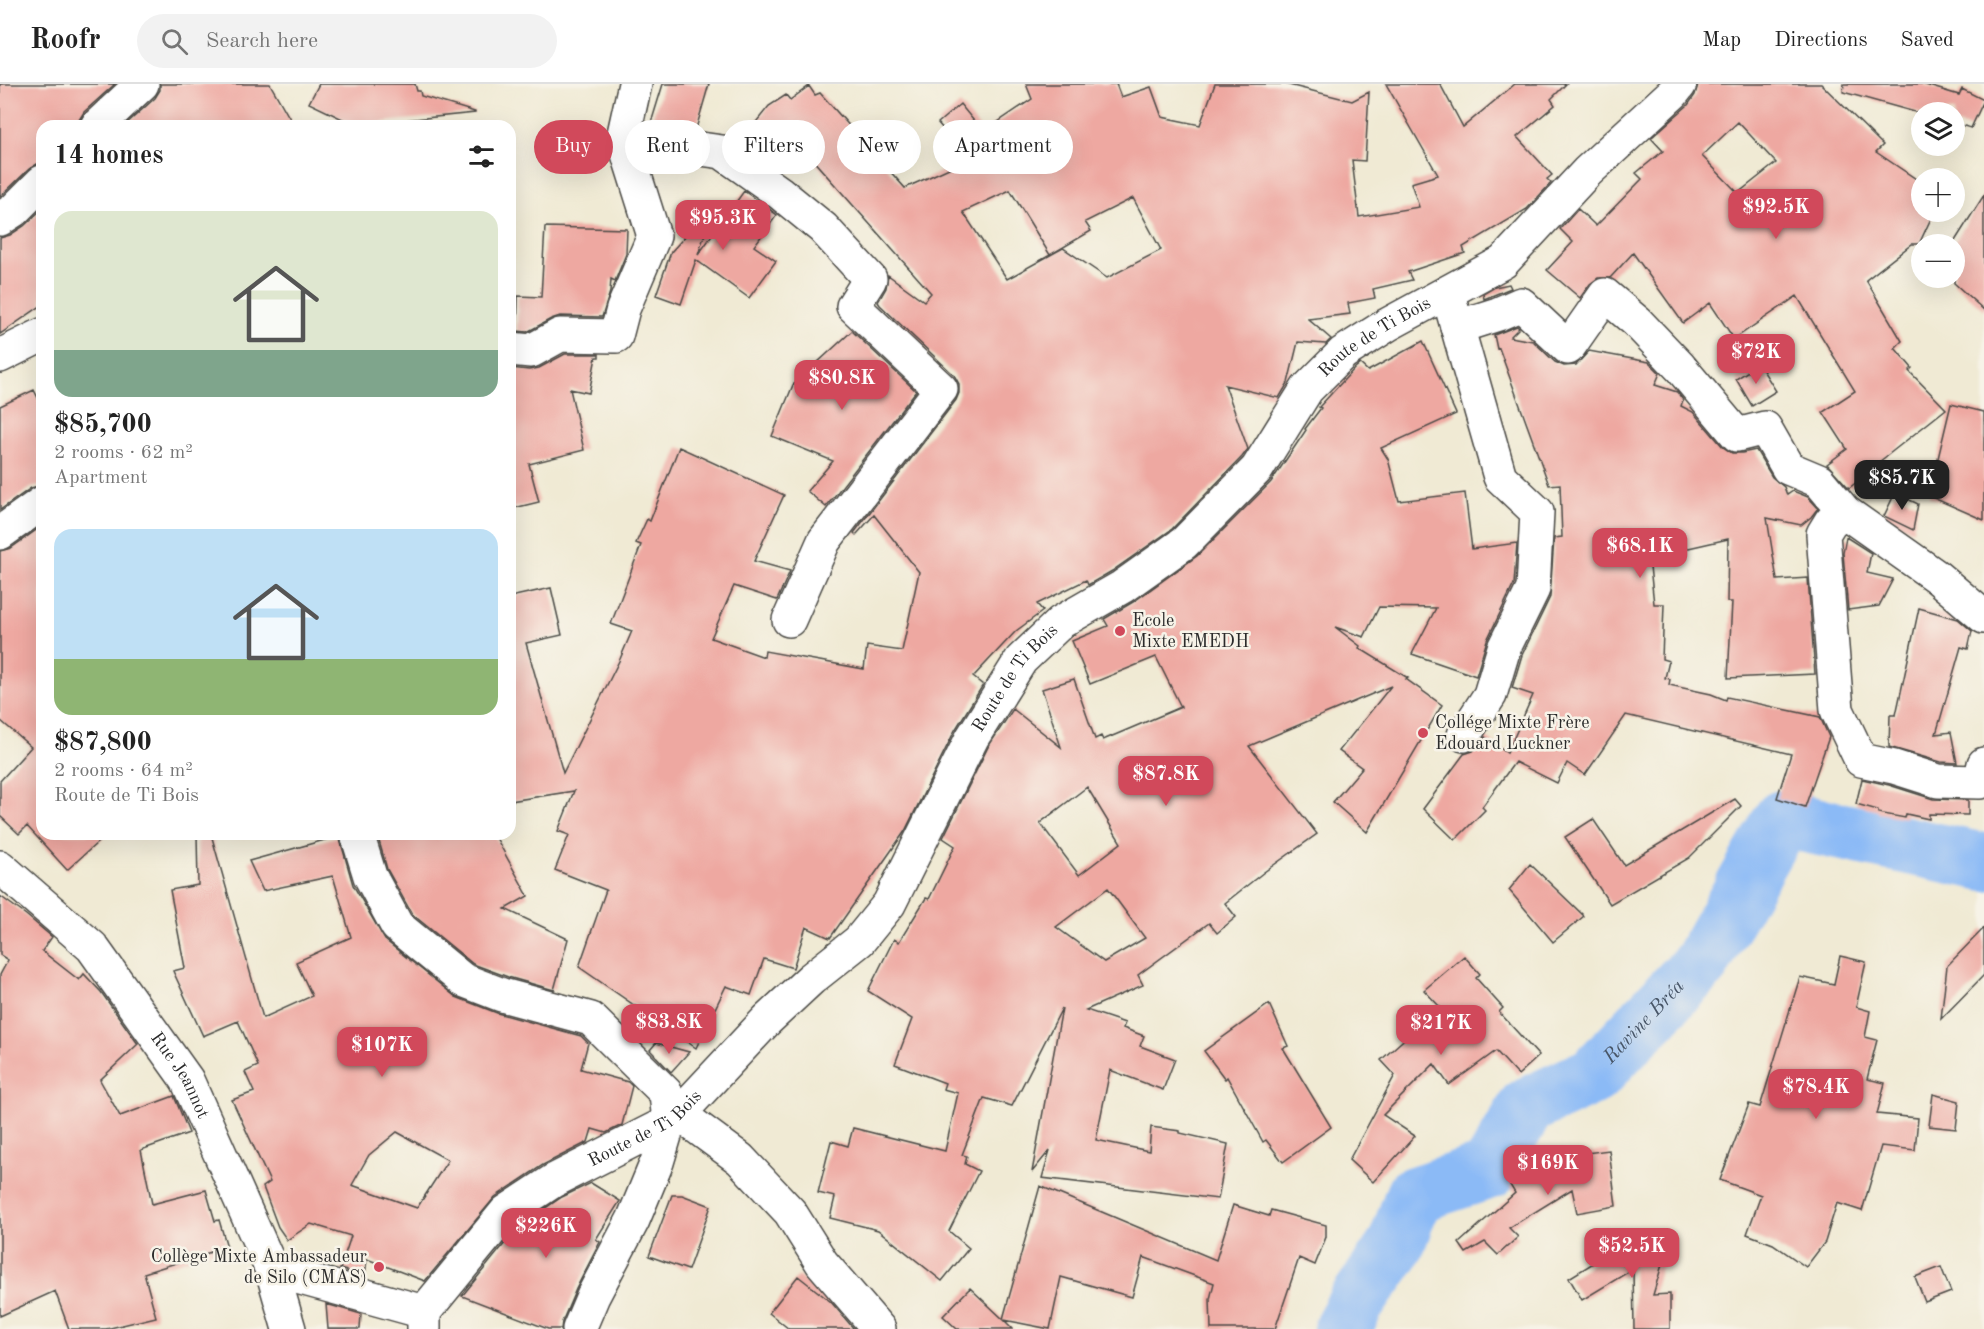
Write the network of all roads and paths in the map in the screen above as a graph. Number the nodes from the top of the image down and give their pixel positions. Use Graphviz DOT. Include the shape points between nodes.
graph roads {
  1 [pos="142,84"];
  2 [pos="635,84"];
  3 [pos="1680,84"];
  4 [pos="103,120"];
  5 [pos="623,138"];
  6 [pos="36,188"];
  7 [pos="0,219"];
  8 [pos="1447,292"];
  9 [pos="1457,327"];
  10 [pos="36,337"];
  11 [pos="516,350"];
  12 [pos="0,356"];
  13 [pos="36,507"];
  14 [pos="1845,512"];
  15 [pos="0,533"];
  16 [pos="1984,617"];
  17 [pos="789,620"];
  18 [pos="1464,735"];
  19 [pos="1984,764"];
  20 [pos="359,840"];
  21 [pos="0,867"];
  22 [pos="674,1118"];
  23 [pos="272,1270"];
  24 [pos="424,1320"];
  25 [pos="289,1329"];
  26 [pos="579,1329"];
  27 [pos="879,1329"];
  1 -- 4 [label="street"];
  2 -- 5 [label="street"];
  3 -- 8 [label="street, Route de Ti Bois" via="1587,172 1503,262"];
  5 -- 11 [label="street" via="654,236 623,309 616,336 560,335 531,351"];
  5 -- 17 [label="street" via="722,152 780,193 823,228 870,279 853,306 940,389 824,541"];
  6 -- 7 [label="street"];
  8 -- 9 [label="street"];
  8 -- 22 [label="street, Route de Ti Bois" via="1344,353 1307,389 1257,469 1184,543 1122,587 1061,622 1021,660 972,738 889,904 859,941 811,978 767,1020"];
  9 -- 14 [label="street" via="1521,304 1568,348 1605,295 1659,345 1737,435 1765,428 1788,468 1819,481"];
  9 -- 18 [label="street" via="1500,477 1537,512 1533,588 1504,648 1490,695"];
  10 -- 12 [label="street"];
  13 -- 15 [label="street"];
  14 -- 16 [label="street" via="1937,577"];
  14 -- 19 [label="street" via="1831,521 1823,534 1837,710 1862,760 1938,781 1980,782"];
  20 -- 22 [label="street" via="370,876 397,926 463,980 502,995 591,1018 666,1093"];
  21 -- 23 [label="street, Rue Jeannot" via="92,947 187,1080"];
  22 -- 24 [label="street, Route de Ti Bois" via="553,1181 506,1212"];
  22 -- 26 [label="street" via="633,1220"];
  22 -- 27 [label="street" via="740,1159 790,1212 822,1263"];
  23 -- 24 [label="street"];
  23 -- 25 [label="street, Rue Jeannot"];
}
